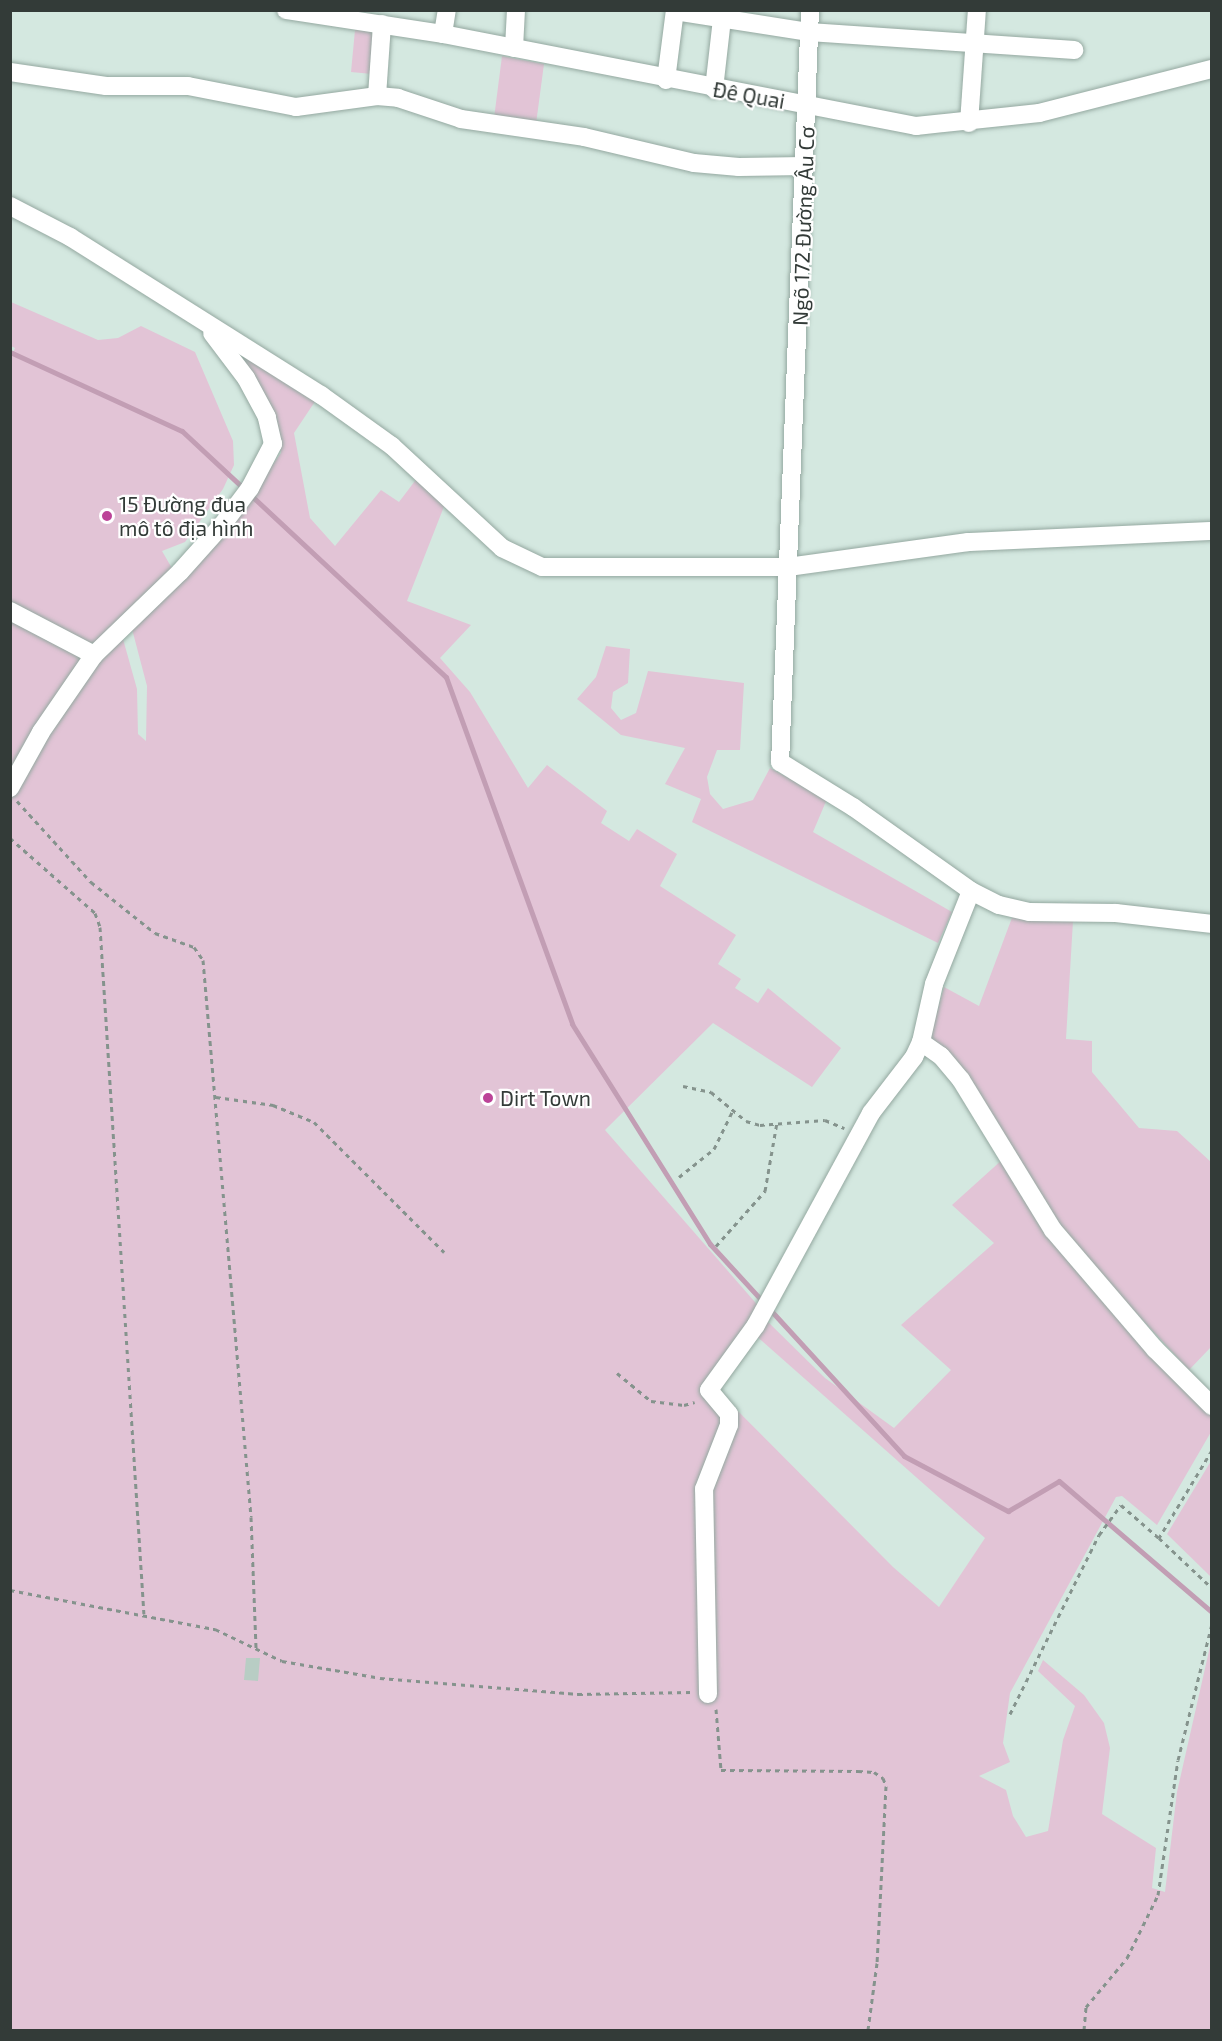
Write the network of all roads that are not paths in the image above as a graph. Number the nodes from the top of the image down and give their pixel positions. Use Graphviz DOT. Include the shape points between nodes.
graph roads {
  1 [pos="286,10"];
  2 [pos="447,10"];
  3 [pos="516,10"];
  4 [pos="810,10"];
  5 [pos="977,10"];
  6 [pos="675,11"];
  7 [pos="324,14"];
  8 [pos="722,19"];
  9 [pos="382,24"];
  10 [pos="809,32"];
  11 [pos="443,34"];
  12 [pos="976,46"];
  13 [pos="514,48"];
  14 [pos="1074,50"];
  15 [pos="1212,69"];
  16 [pos="10,72"];
  17 [pos="666,80"];
  18 [pos="714,89"];
  19 [pos="376,96"];
  20 [pos="808,106"];
  21 [pos="969,123"];
  22 [pos="805,166"];
  23 [pos="10,206"];
  24 [pos="207,327"];
  25 [pos="1212,531"];
  26 [pos="788,567"];
  27 [pos="10,611"];
  28 [pos="93,655"];
  29 [pos="10,788"];
  30 [pos="971,891"];
  31 [pos="1212,924"];
  32 [pos="921,1042"];
  33 [pos="1212,1406"];
  34 [pos="708,1694"];
  1 -- 7 [label="street, Đê Quai"];
  2 -- 11 [label="street"];
  3 -- 13 [label="street"];
  4 -- 10 [label="street, Ngõ 172 Đường Âu Cơ"];
  5 -- 12 [label="street"];
  6 -- 8 [label="street"];
  6 -- 17 [label="street"];
  7 -- 9 [label="street, Đê Quai"];
  8 -- 10 [label="street"];
  8 -- 18 [label="street"];
  9 -- 11 [label="street, Đê Quai"];
  9 -- 19 [label="street"];
  10 -- 12 [label="street"];
  10 -- 20 [label="street, Ngõ 172 Đường Âu Cơ"];
  11 -- 13 [label="street, Đê Quai"];
  12 -- 14 [label="street"];
  12 -- 21 [label="street"];
  13 -- 17 [label="street, Đê Quai"];
  15 -- 21 [label="street, Đê Quai" via="1039,112"];
  16 -- 19 [label="street" via="106,86 188,86 296,107"];
  17 -- 18 [label="street, Đê Quai"];
  18 -- 20 [label="street, Đê Quai"];
  19 -- 22 [label="street" via="398,98 461,119 584,137 694,163"];
  20 -- 21 [label="street, Đê Quai" via="916,126"];
  20 -- 22 [label="street, Ngõ 172 Đường Âu Cơ"];
  22 -- 26 [label="street, Ngõ 172 Đường Âu Cơ"];
  23 -- 24 [label="street" via="70,237"];
  24 -- 26 [label="street" via="270,361 330,401 392,446 502,548 542,567"];
  24 -- 28 [label="street" via="246,378 267,417 273,444 250,488 224,524"];
  25 -- 26 [label="street" via="968,542"];
  26 -- 30 [label="street, Ngõ 172 Đường Âu Cơ" via="780,762 853,807"];
  27 -- 28 [label="street"];
  28 -- 29 [label="street" via="41,732"];
  30 -- 31 [label="street" via="999,905 1029,912 1116,912"];
  30 -- 32 [label="street" via="933,984"];
  32 -- 33 [label="street" via="941,1056 961,1080 1053,1230 1155,1349"];
  32 -- 34 [label="street" via="914,1057 884,1093 767,1306 710,1393 729,1414 729,1425 704,1489"];
}
